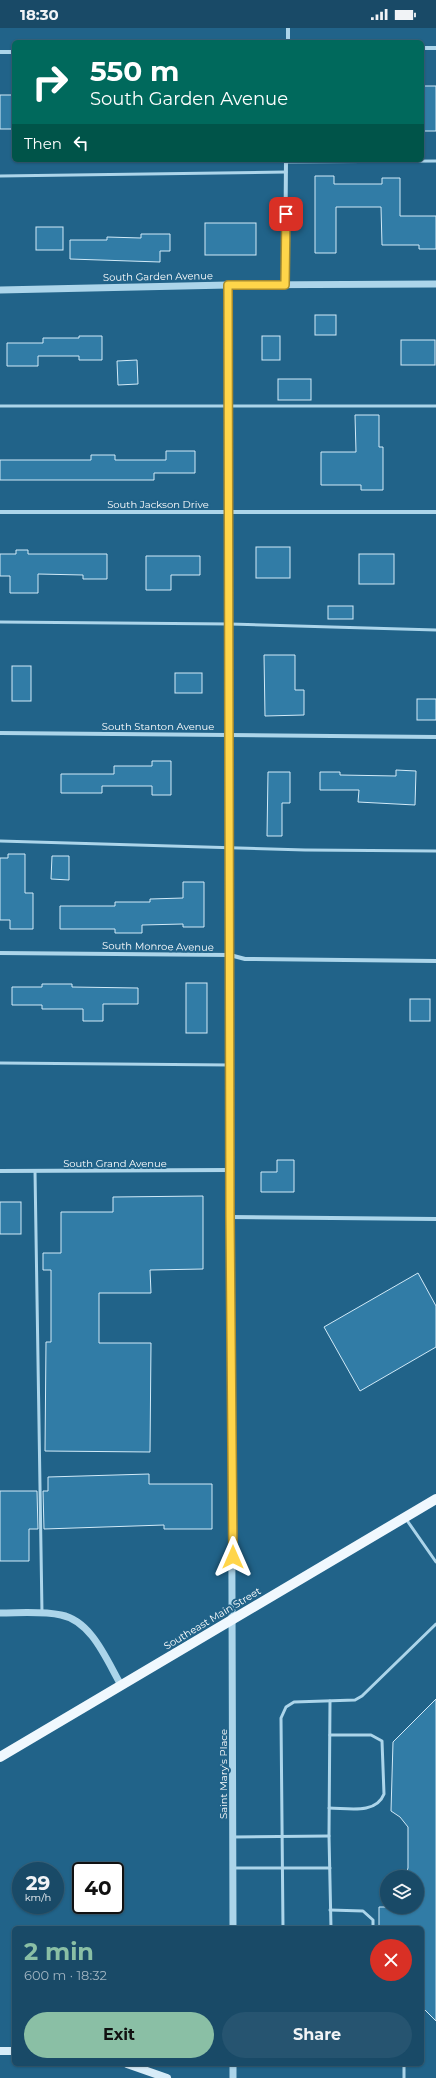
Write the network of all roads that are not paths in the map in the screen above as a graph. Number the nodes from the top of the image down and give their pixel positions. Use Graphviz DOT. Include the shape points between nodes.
graph roads {
  1 [pos="288,28"];
  2 [pos="288,40"];
  3 [pos="424,48"];
  4 [pos="436,48"];
  5 [pos="0,52"];
  6 [pos="12,52"];
  7 [pos="424,161"];
  8 [pos="436,161"];
  9 [pos="286,162"];
  10 [pos="286,172"];
  11 [pos="0,176"];
  12 [pos="436,284"];
  13 [pos="228,285"];
  14 [pos="285,285"];
  15 [pos="0,290"];
  16 [pos="0,406"];
  17 [pos="229,406"];
  18 [pos="436,406"];
  19 [pos="0,512"];
  20 [pos="230,512"];
  21 [pos="436,512"];
  22 [pos="0,622"];
  23 [pos="230,624"];
  24 [pos="436,630"];
  25 [pos="0,733"];
  26 [pos="230,735"];
  27 [pos="436,737"];
  28 [pos="0,841"];
  29 [pos="230,847"];
  30 [pos="436,851"];
  31 [pos="0,953"];
  32 [pos="230,955"];
  33 [pos="436,961"];
  34 [pos="0,1063"];
  35 [pos="230,1066"];
  36 [pos="230,1170"];
  37 [pos="35,1171"];
  38 [pos="0,1172"];
  39 [pos="230,1217"];
  40 [pos="436,1219"];
  41 [pos="436,1499"];
  42 [pos="405,1518"];
  43 [pos="436,1562"];
  44 [pos="0,1613"];
  45 [pos="42,1613"];
  46 [pos="233,1619"];
  47 [pos="436,1624"];
  48 [pos="121,1685"];
  49 [pos="330,1701"];
  50 [pos="330,1735"];
  51 [pos="0,1757"];
  52 [pos="329,1808"];
  53 [pos="282,1836"];
  54 [pos="329,1836"];
  55 [pos="233,1837"];
  56 [pos="233,1868"];
  57 [pos="282,1868"];
  58 [pos="330,1868"];
  59 [pos="330,1910"];
  60 [pos="233,1926"];
  61 [pos="283,1926"];
  62 [pos="331,1926"];
  63 [pos="373,1926"];
  64 [pos="0,2051"];
  65 [pos="12,2051"];
  66 [pos="133,2066"];
  67 [pos="233,2066"];
  68 [pos="404,2066"];
  69 [pos="167,2078"];
  70 [pos="233,2078"];
  71 [pos="404,2078"];
  1 -- 2 [label="street"];
  3 -- 4 [label="street"];
  5 -- 6 [label="street"];
  7 -- 8 [label="lane"];
  9 -- 10 [label="street"];
  10 -- 11 [label="lane"];
  10 -- 14 [label="street"];
  12 -- 14 [label="street, South Garden Avenue"];
  13 -- 14 [label="street, South Garden Avenue"];
  13 -- 15 [label="street, South Garden Avenue"];
  13 -- 17 [label="street, Saint Mary's Place"];
  16 -- 17 [label="lane"];
  17 -- 18 [label="lane"];
  17 -- 20 [label="street, Saint Mary's Place"];
  19 -- 20 [label="street, South Jackson Drive"];
  20 -- 21 [label="street, South Jackson Drive"];
  20 -- 23 [label="street, Saint Mary's Place"];
  22 -- 23 [label="lane"];
  23 -- 24 [label="lane"];
  23 -- 26 [label="street, Saint Mary's Place"];
  25 -- 26 [label="street, South Stanton Avenue"];
  26 -- 27 [label="street, South Stanton Avenue"];
  26 -- 29 [label="street, Saint Mary's Place"];
  28 -- 29 [label="lane"];
  29 -- 30 [label="lane"];
  29 -- 32 [label="street, Saint Mary's Place"];
  31 -- 32 [label="street, South Monroe Avenue"];
  32 -- 33 [label="street, South Monroe Avenue" via="245,960"];
  32 -- 35 [label="street, Saint Mary's Place"];
  34 -- 35 [label="lane"];
  35 -- 36 [label="street, Saint Mary's Place"];
  36 -- 37 [label="street, South Grand Avenue"];
  36 -- 39 [label="street, Saint Mary's Place"];
  37 -- 38 [label="street, South Grand Avenue"];
  37 -- 45 [label="lane"];
  39 -- 40 [label="street"];
  39 -- 46 [label="street, Saint Mary's Place"];
  41 -- 42 [label="main road, Southeast Main Street"];
  42 -- 43 [label="lane"];
  42 -- 46 [label="main road, Southeast Main Street"];
  44 -- 45 [label="street"];
  45 -- 48 [label="street" via="62,1615 83,1627"];
  46 -- 48 [label="main road, Southeast Main Street"];
  46 -- 55 [label="street, Saint Mary's Place"];
  47 -- 49 [label="lane" via="362,1696 355,1700"];
  48 -- 51 [label="main road, Southeast Main Street"];
  49 -- 50 [label="lane"];
  49 -- 53 [label="lane" via="294,1702 286,1707 281,1718"];
  50 -- 52 [label="lane"];
  50 -- 52 [label="lane" via="371,1735 382,1741 384,1794 381,1801 372,1808"];
  52 -- 54 [label="lane"];
  53 -- 54 [label="lane"];
  53 -- 55 [label="lane"];
  53 -- 57 [label="lane"];
  54 -- 58 [label="lane"];
  55 -- 56 [label="street, Saint Mary's Place"];
  56 -- 57 [label="lane"];
  56 -- 60 [label="street, Saint Mary's Place"];
  57 -- 58 [label="lane"];
  57 -- 61 [label="lane"];
  58 -- 59 [label="lane"];
  59 -- 62 [label="lane"];
  59 -- 63 [label="lane" via="363,1911 373,1920"];
  64 -- 65 [label="main road"];
  66 -- 69 [label="main road"];
  67 -- 70 [label="street"];
  68 -- 71 [label="lane"];
}
